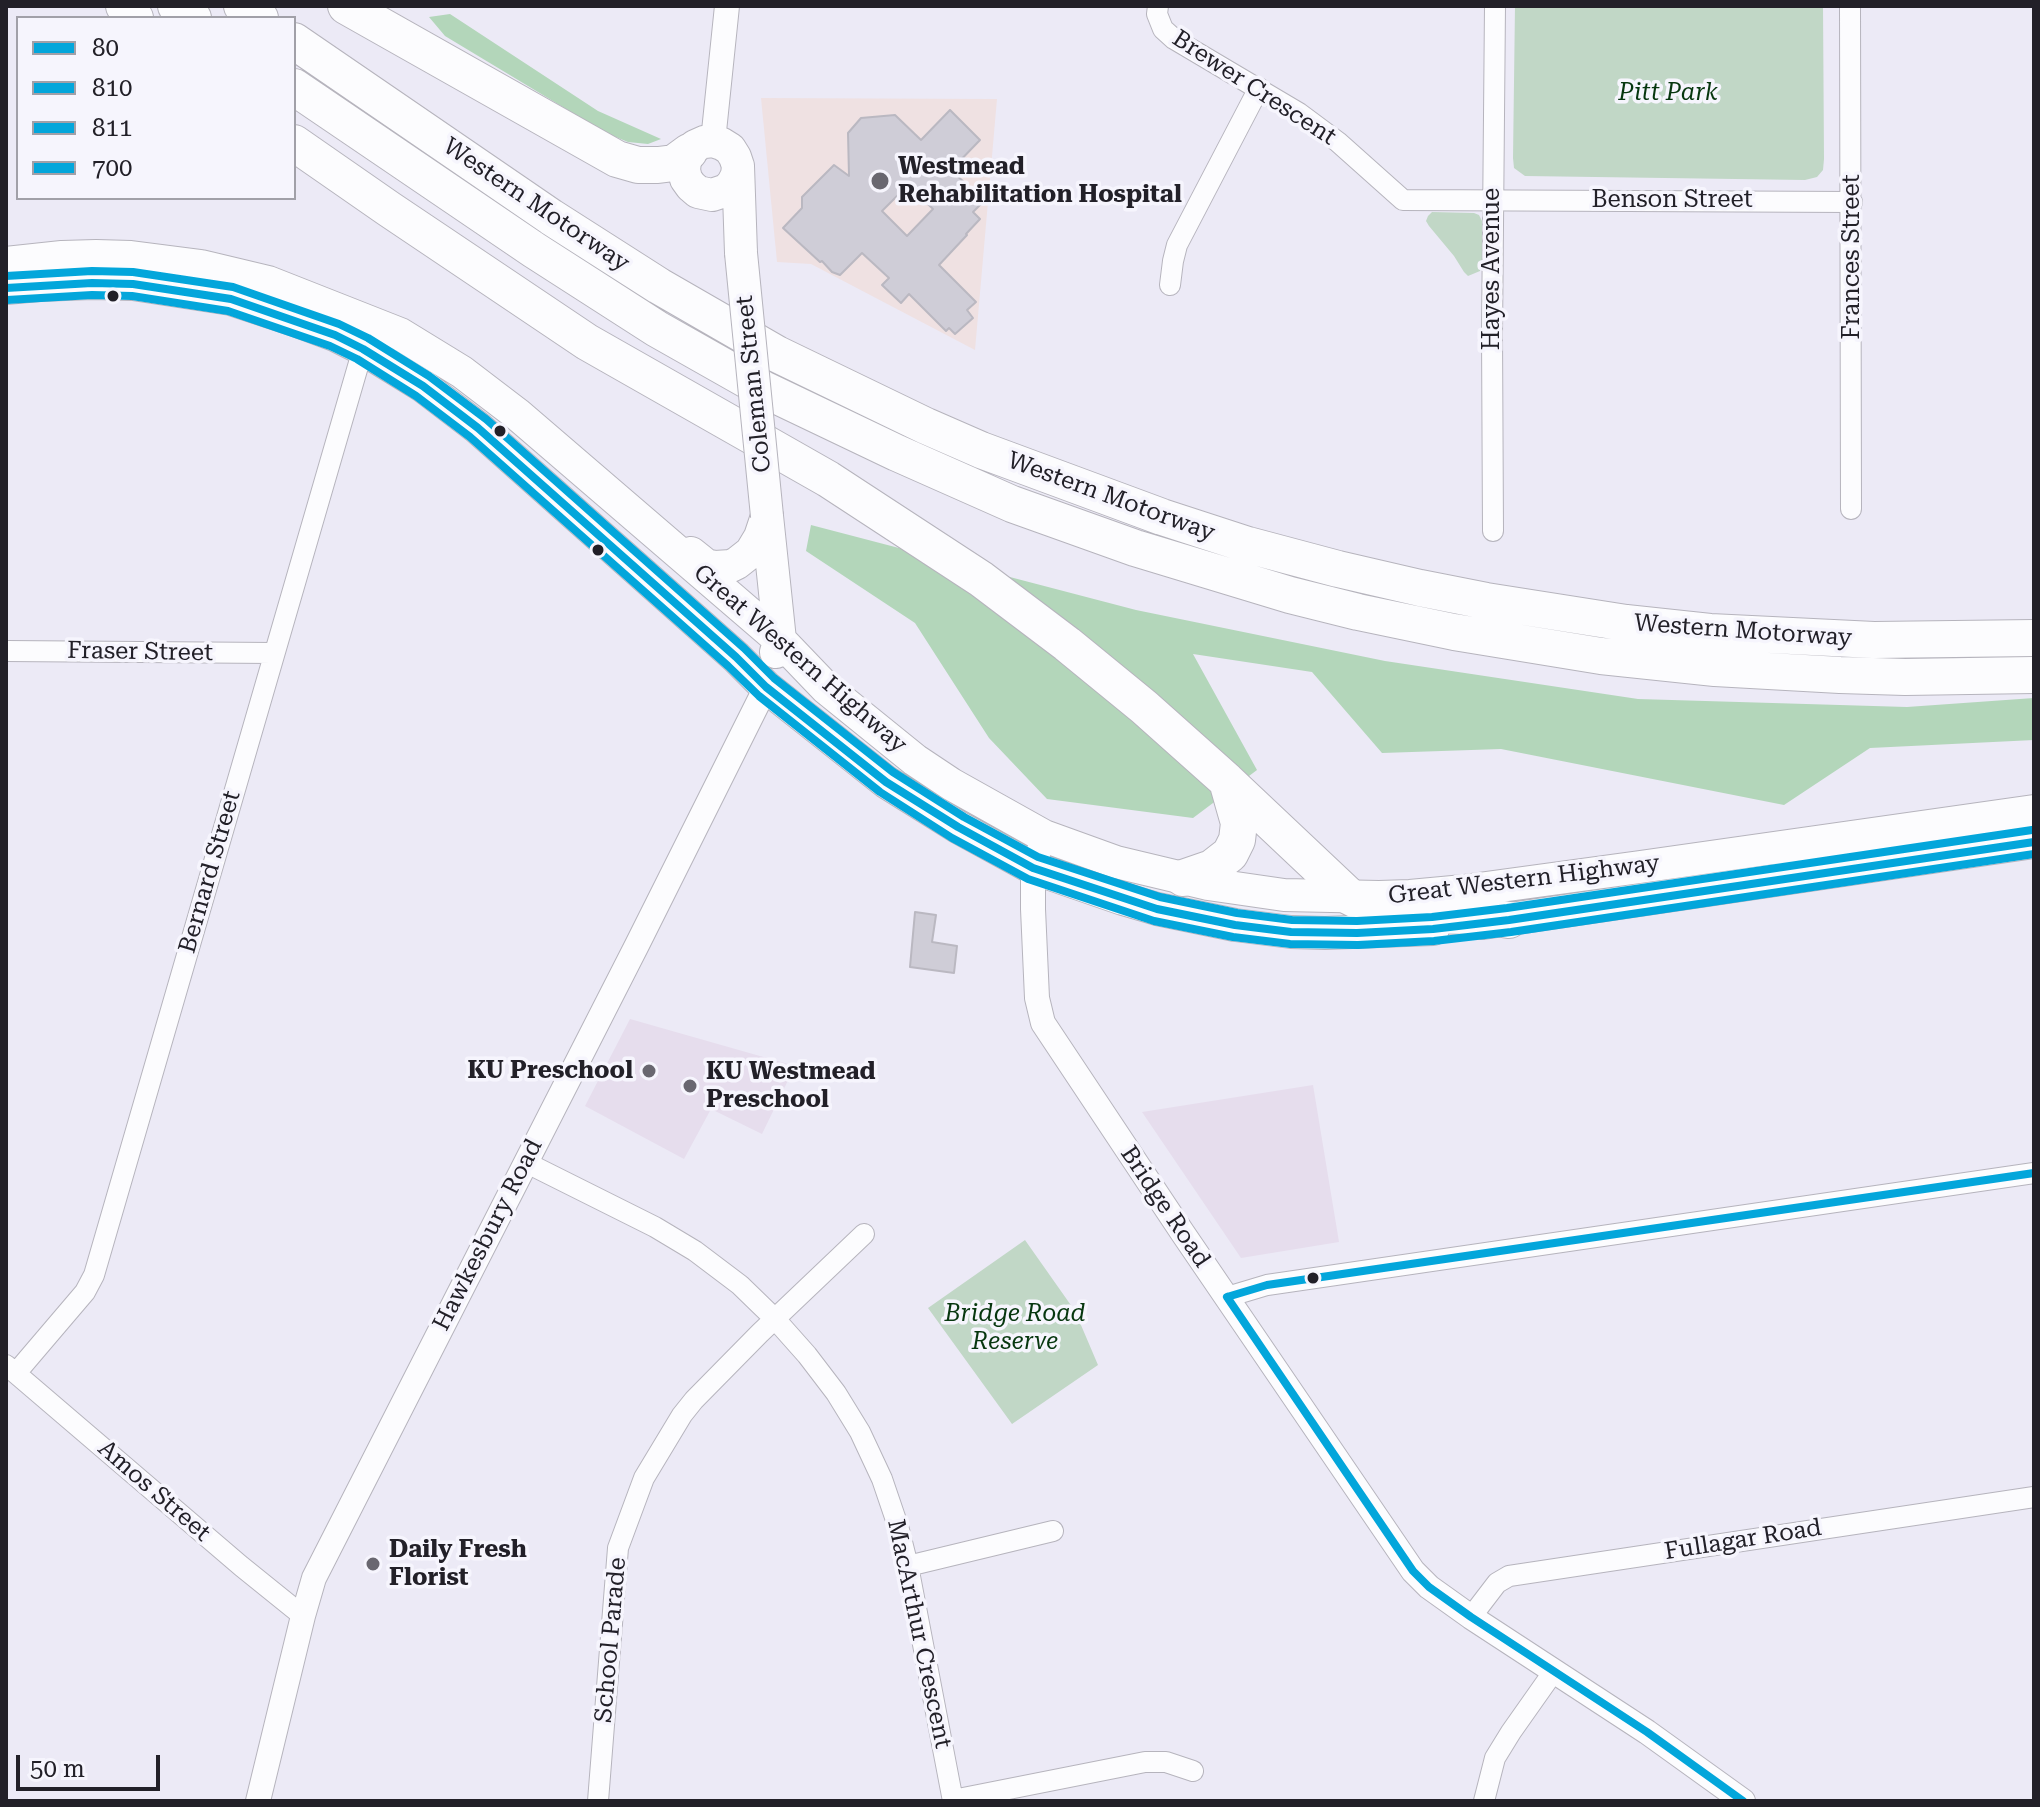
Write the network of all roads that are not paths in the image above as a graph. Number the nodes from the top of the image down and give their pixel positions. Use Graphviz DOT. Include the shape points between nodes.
graph roads {
  1 [pos="346,6"];
  2 [pos="727,6"];
  3 [pos="1158,6"];
  4 [pos="1495,6"];
  5 [pos="1850,6"];
  6 [pos="296,42"];
  7 [pos="296,88"];
  8 [pos="1259,88"];
  9 [pos="296,144"];
  10 [pos="701,147"];
  11 [pos="738,166"];
  12 [pos="698,192"];
  13 [pos="1493,199"];
  14 [pos="1852,202"];
  15 [pos="741,253"];
  16 [pos="6,263"];
  17 [pos="1170,285"];
  18 [pos="6,288"];
  19 [pos="363,349"];
  20 [pos="1851,509"];
  21 [pos="767,516"];
  22 [pos="637,518"];
  23 [pos="1493,531"];
  24 [pos="2034,638"];
  25 [pos="780,640"];
  26 [pos="6,651"];
  27 [pos="273,653"];
  28 [pos="2034,675"];
  29 [pos="766,687"];
  30 [pos="1227,781"];
  31 [pos="2034,811"];
  32 [pos="1044,836"];
  33 [pos="2034,842"];
  34 [pos="1033,868"];
  35 [pos="1183,878"];
  36 [pos="1350,897"];
  37 [pos="1509,920"];
  38 [pos="525,1162"];
  39 [pos="2034,1173"];
  40 [pos="864,1234"];
  41 [pos="1227,1297"];
  42 [pos="775,1319"];
  43 [pos="11,1369"];
  44 [pos="2034,1497"];
  45 [pos="1053,1531"];
  46 [pos="908,1566"];
  47 [pos="303,1616"];
  48 [pos="1471,1617"];
  49 [pos="1554,1671"];
  50 [pos="1193,1771"];
  51 [pos="258,1801"];
  52 [pos="598,1801"];
  53 [pos="953,1801"];
  54 [pos="1484,1801"];
  55 [pos="1743,1801"];
  1 -- 10 [label="highway" via="617,159 638,165 674,163"];
  2 -- 10 [label="street"];
  3 -- 8 [label="street, Brewer Crescent" via="1163,29 1174,39"];
  4 -- 13 [label="street, Hayes Avenue"];
  5 -- 14 [label="street, Frances Street"];
  6 -- 24 [label="highway, Western Motorway" via="563,225 763,346 981,450 1149,513 1365,575 1626,623 1830,639"];
  7 -- 28 [label="highway, Western Motorway" via="534,250 763,389 1012,504 1135,548 1358,612 1601,656 1840,675"];
  8 -- 13 [label="street, Brewer Crescent" via="1338,142 1403,200"];
  8 -- 17 [label="street" via="1177,245"];
  9 -- 30 [label="highway" via="587,342 828,479 969,571 1067,644"];
  10 -- 11 [label="highway" via="722,144"];
  10 -- 12 [label="highway" via="685,161 684,170"];
  11 -- 12 [label="highway" via="727,190"];
  11 -- 15 [label="highway, Coleman Street"];
  12 -- 15 [label="highway, Coleman Street"];
  13 -- 14 [label="street, Benson Street"];
  13 -- 23 [label="street, Hayes Avenue"];
  14 -- 20 [label="street, Frances Street"];
  15 -- 21 [label="highway, Coleman Street, bridge"];
  16 -- 22 [label="highway, Great Western Highway" via="96,256 201,266 268,282 400,334 517,414"];
  18 -- 19 [label="highway, Great Western Highway" via="133,284 231,299"];
  19 -- 27 [label="street, Bernard Street"];
  19 -- 29 [label="highway, Great Western Highway" via="478,428"];
  21 -- 22 [label="highway, Coleman Street" via="751,552 724,567 706,565 667,531"];
  21 -- 25 [label="highway, Coleman Street"];
  22 -- 25 [label="highway, Great Western Highway"];
  25 -- 29 [label="highway, Coleman Street"];
  25 -- 32 [label="highway, Great Western Highway" via="826,688 915,760"];
  26 -- 27 [label="street, Fraser Street"];
  27 -- 43 [label="street, Bernard Street" via="94,1275 85,1292"];
  29 -- 34 [label="highway, Great Western Highway" via="886,782"];
  29 -- 38 [label="street, Hawkesbury Road"];
  30 -- 35 [label="highway" via="1239,823 1237,840 1230,854 1212,868"];
  30 -- 36 [label="highway"];
  31 -- 36 [label="highway, Great Western Highway" via="1478,889"];
  32 -- 34 [label="street, Bridge Road"];
  32 -- 35 [label="highway, Great Western Highway" via="1116,862"];
  33 -- 37 [label="highway, Great Western Highway"];
  34 -- 37 [label="highway, Great Western Highway" via="1157,909 1291,932 1404,931"];
  34 -- 41 [label="street, Bridge Road" via="1037,998 1043,1023"];
  35 -- 36 [label="highway, Great Western Highway" via="1233,889"];
  36 -- 37 [label="highway" via="1401,915"];
  38 -- 42 [label="street, MacArthur Crescent" via="695,1251"];
  38 -- 47 [label="street, Hawkesbury Road" via="314,1578"];
  39 -- 41 [label="street" via="1267,1285"];
  40 -- 42 [label="street, School Parade"];
  41 -- 48 [label="street, Bridge Road" via="1413,1571"];
  42 -- 46 [label="street, MacArthur Crescent" via="836,1393 860,1432 882,1479"];
  42 -- 52 [label="street, School Parade" via="688,1408 636,1496 617,1558"];
  43 -- 47 [label="street, Amos Street"];
  44 -- 48 [label="street, Fullagar Road" via="1509,1576 1497,1583"];
  45 -- 46 [label="street"];
  46 -- 53 [label="street, MacArthur Crescent"];
  47 -- 51 [label="street, Hawkesbury Road"];
  48 -- 49 [label="street, Bridge Road"];
  49 -- 54 [label="street" via="1495,1758"];
  49 -- 55 [label="street, Bridge Road"];
  50 -- 53 [label="street" via="1145,1762"];
}
